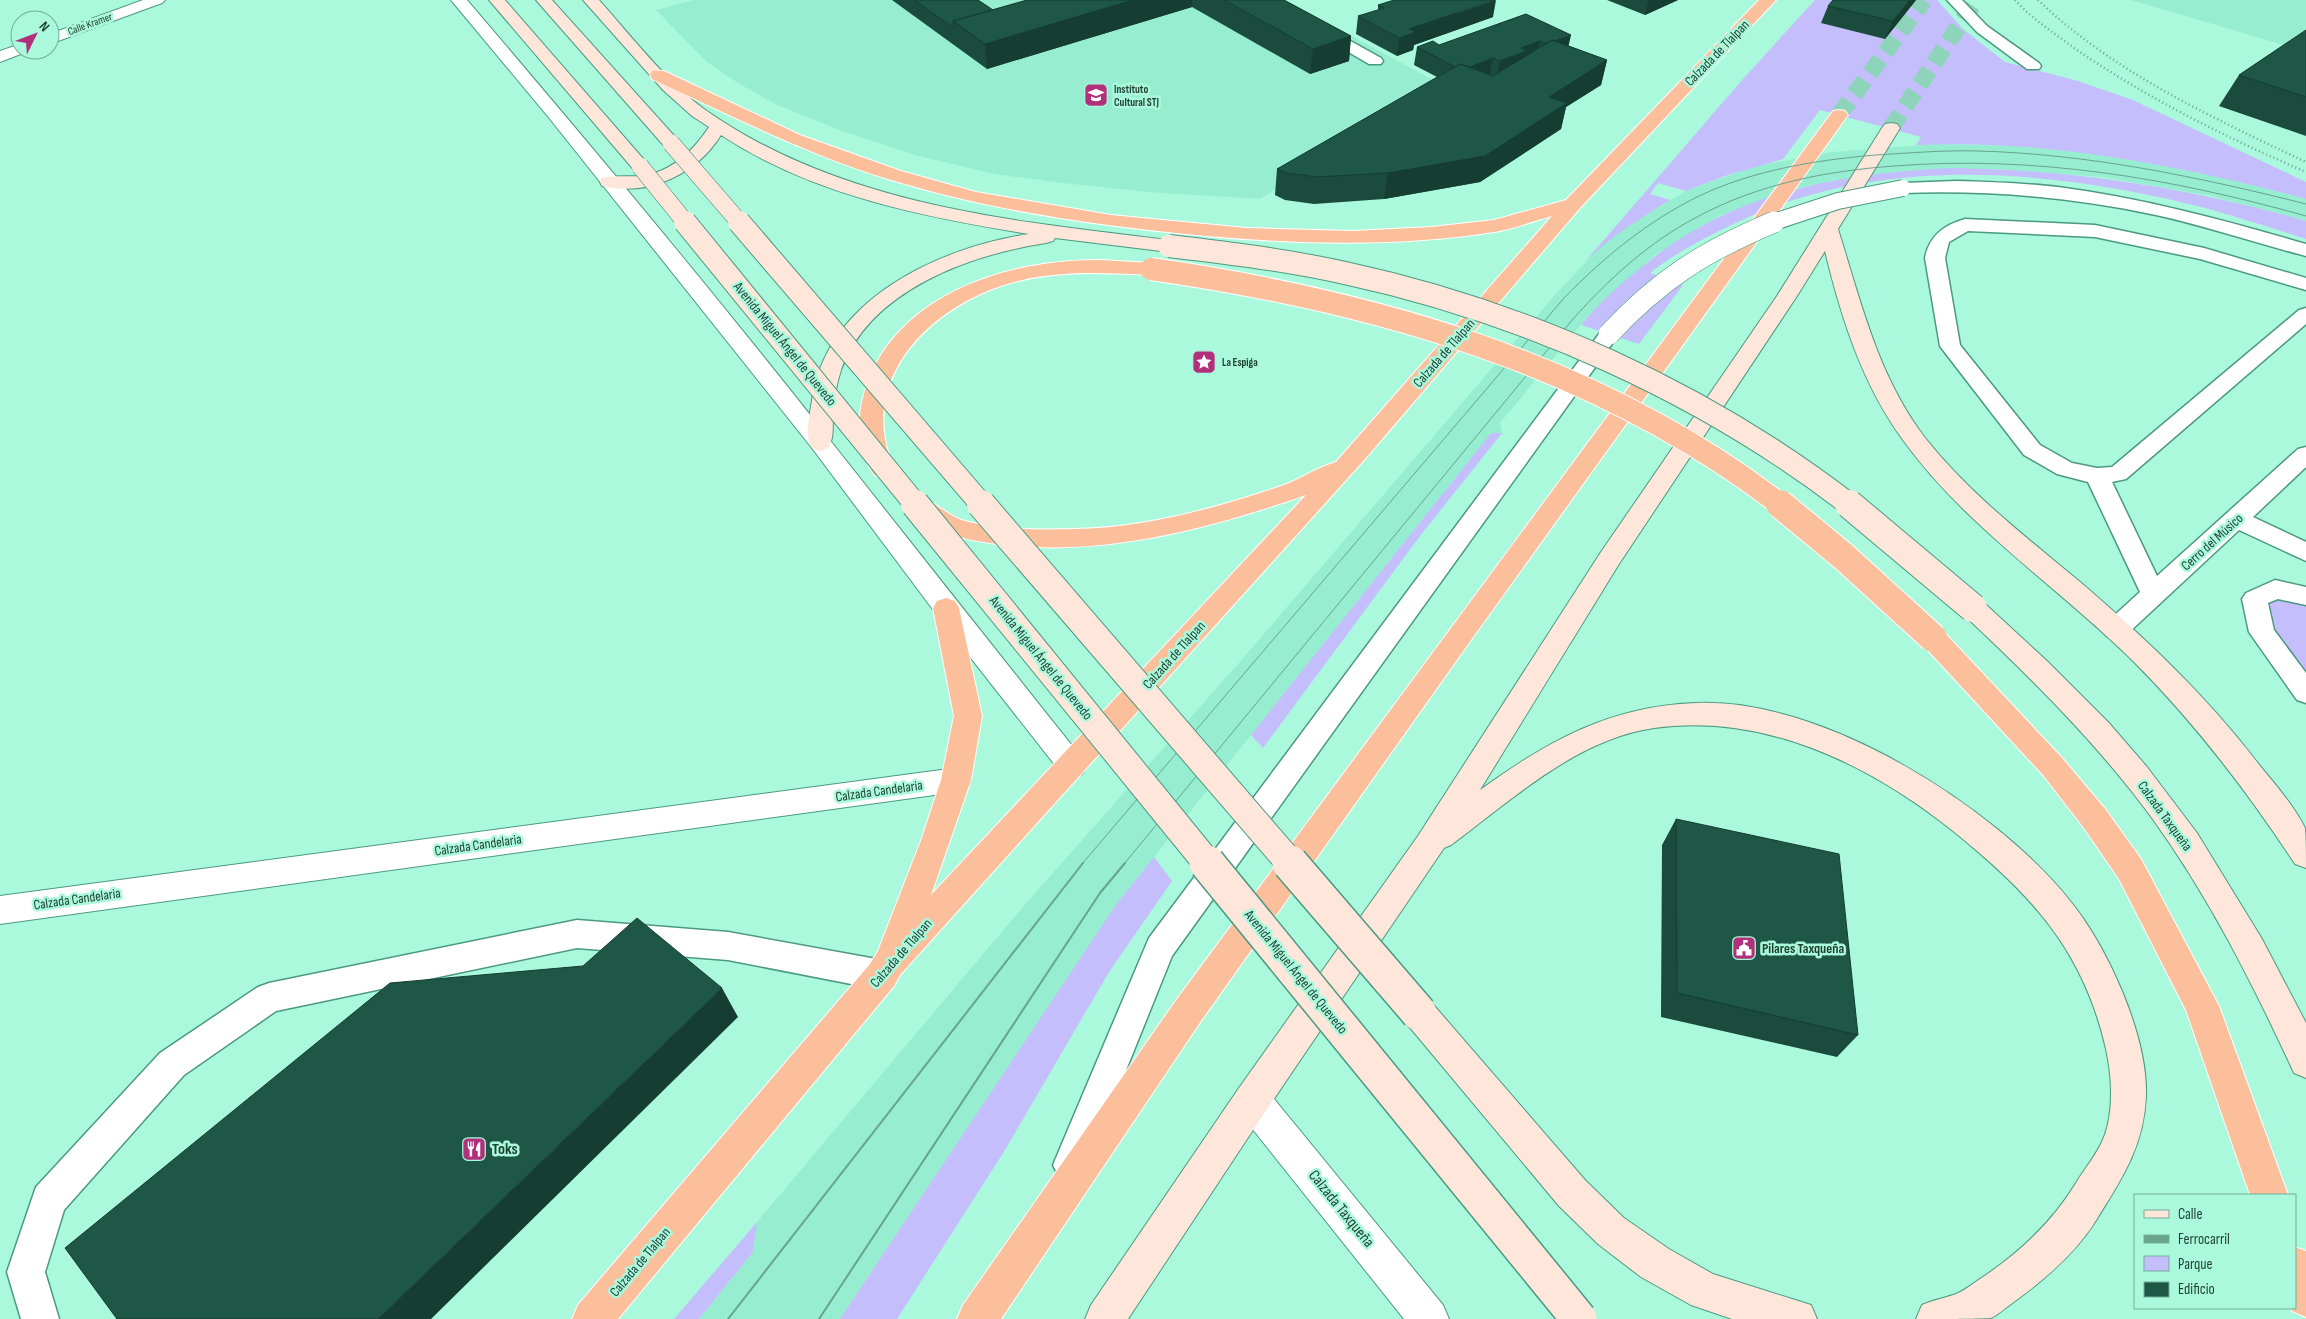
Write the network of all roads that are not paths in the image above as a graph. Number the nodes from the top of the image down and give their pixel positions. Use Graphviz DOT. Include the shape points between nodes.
graph roads {
  1 [pos="157,0"];
  2 [pos="459,0"];
  3 [pos="497,0"];
  4 [pos="544,0"];
  5 [pos="591,0"];
  6 [pos="1266,0"];
  7 [pos="1768,0"];
  8 [pos="1954,0"];
  9 [pos="60,35"];
  10 [pos="1375,61"];
  11 [pos="2033,66"];
  12 [pos="658,75"];
  13 [pos="1839,115"];
  14 [pos="718,126"];
  15 [pos="1891,128"];
  16 [pos="610,182"];
  17 [pos="1573,204"];
  18 [pos="1829,229"];
  19 [pos="1072,234"];
  20 [pos="2306,250"];
  21 [pos="2306,284"];
  22 [pos="2306,314"];
  23 [pos="820,443"];
  24 [pos="1357,454"];
  25 [pos="2306,454"];
  26 [pos="2097,476"];
  27 [pos="2237,519"];
  28 [pos="2306,552"];
  29 [pos="2154,595"];
  30 [pos="2306,596"];
  31 [pos="946,608"];
  32 [pos="2116,629"];
  33 [pos="2306,692"];
  34 [pos="1072,766"];
  35 [pos="956,780"];
  36 [pos="1429,845"];
  37 [pos="2306,855"];
  38 [pos="0,910"];
  39 [pos="885,970"];
  40 [pos="2306,1061"];
  41 [pos="1252,1100"];
  42 [pos="2269,1194"];
  43 [pos="1052,1209"];
  44 [pos="2296,1269"];
  45 [pos="2306,1298"];
  46 [pos="40,1319"];
  47 [pos="592,1319"];
  48 [pos="977,1319"];
  49 [pos="1105,1319"];
  50 [pos="1429,1319"];
  51 [pos="1580,1319"];
  52 [pos="1797,1319"];
  53 [pos="1936,1319"];
  1 -- 9 [label="street, Calle Kramer"];
  2 -- 16 [label="street"];
  3 -- 51 [label="main road, Avenida Miguel Ángel de Quevedo, bridge" via="640,166"];
  4 -- 52 [label="main road, bridge" via="671,143 1572,1193 1610,1231 1655,1264 1705,1290"];
  5 -- 12 [label="main road"];
  6 -- 10 [label="lane"];
  7 -- 17 [label="highway, Calzada de Tlalpan"];
  8 -- 11 [label="lane" via="1982,29"];
  12 -- 14 [label="main road"];
  12 -- 17 [label="highway" via="794,140 894,175 974,197 1110,221 1264,235 1362,237 1495,226"];
  13 -- 43 [label="highway" via="1201,994"];
  14 -- 16 [label="main road" via="702,151 680,170 634,184"];
  14 -- 19 [label="main road" via="788,165 866,193 970,217"];
  15 -- 18 [label="main road"];
  16 -- 23 [label="street"];
  17 -- 24 [label="highway, Calzada de Tlalpan"];
  18 -- 32 [label="main road" via="1850,312 1864,349 1902,421 1949,479"];
  18 -- 36 [label="main road" via="1610,558"];
  19 -- 23 [label="main road" via="1024,240 956,260 916,278 888,296 848,338 833,362 823,400"];
  19 -- 40 [label="main road, Calzada Taxqueña, bridge" via="1273,259 1380,281 1474,308 1576,346 1698,406 1802,470 1910,553 1973,608 2031,661 2137,776 2169,818 2247,939"];
  20 -- 43 [label="lane, bridge" via="2193,217 2043,189 1983,185 1903,188 1816,206 1752,230 1660,284 1597,346 1160,948"];
  21 -- 26 [label="lane" via="2204,254 2095,231 1965,225 1946,233 1936,246 1935,258 1950,346 2032,450 2065,469"];
  22 -- 26 [label="lane" via="2118,474"];
  23 -- 31 [label="street"];
  24 -- 34 [label="highway, Calzada de Tlalpan"];
  24 -- 42 [label="highway, bridge" via="1332,473 1230,512 1158,528 1070,538 1010,538 942,522 889,482 873,444 872,398 890,359 912,329 930,313 974,289 1025,273 1073,267 1151,269 1230,280 1400,320 1492,350 1583,388 1656,426 1746,480 1836,548 1974,680 2095,819 2130,869 2202,1006"];
  25 -- 27 [label="lane, Cerro del Músico"];
  26 -- 29 [label="lane"];
  27 -- 28 [label="lane"];
  27 -- 29 [label="lane, Cerro del Músico"];
  29 -- 32 [label="lane, Cerro del Músico"];
  30 -- 33 [label="lane" via="2275,589 2255,599 2262,632"];
  31 -- 34 [label="street"];
  31 -- 35 [label="highway" via="968,716"];
  32 -- 37 [label="main road" via="2204,717 2245,768"];
  34 -- 39 [label="highway, Calzada de Tlalpan"];
  35 -- 38 [label="street, Calzada Candelaria"];
  35 -- 39 [label="highway" via="937,838"];
  36 -- 41 [label="main road"];
  36 -- 53 [label="main road" via="1551,756 1589,736 1652,717 1722,714 1809,734 1856,753 1952,811 2029,876 2078,936 2100,977 2125,1058 2128,1096 2121,1140 2077,1218 2045,1253 1968,1310"];
  39 -- 46 [label="lane" via="728,946 577,934 269,998 172,1064 49,1200 26,1272"];
  39 -- 47 [label="highway, Calzada de Tlalpan"];
  41 -- 49 [label="main road"];
  41 -- 50 [label="street, Calzada Taxqueña"];
  43 -- 48 [label="highway"];
  44 -- 45 [label="highway"];
}
